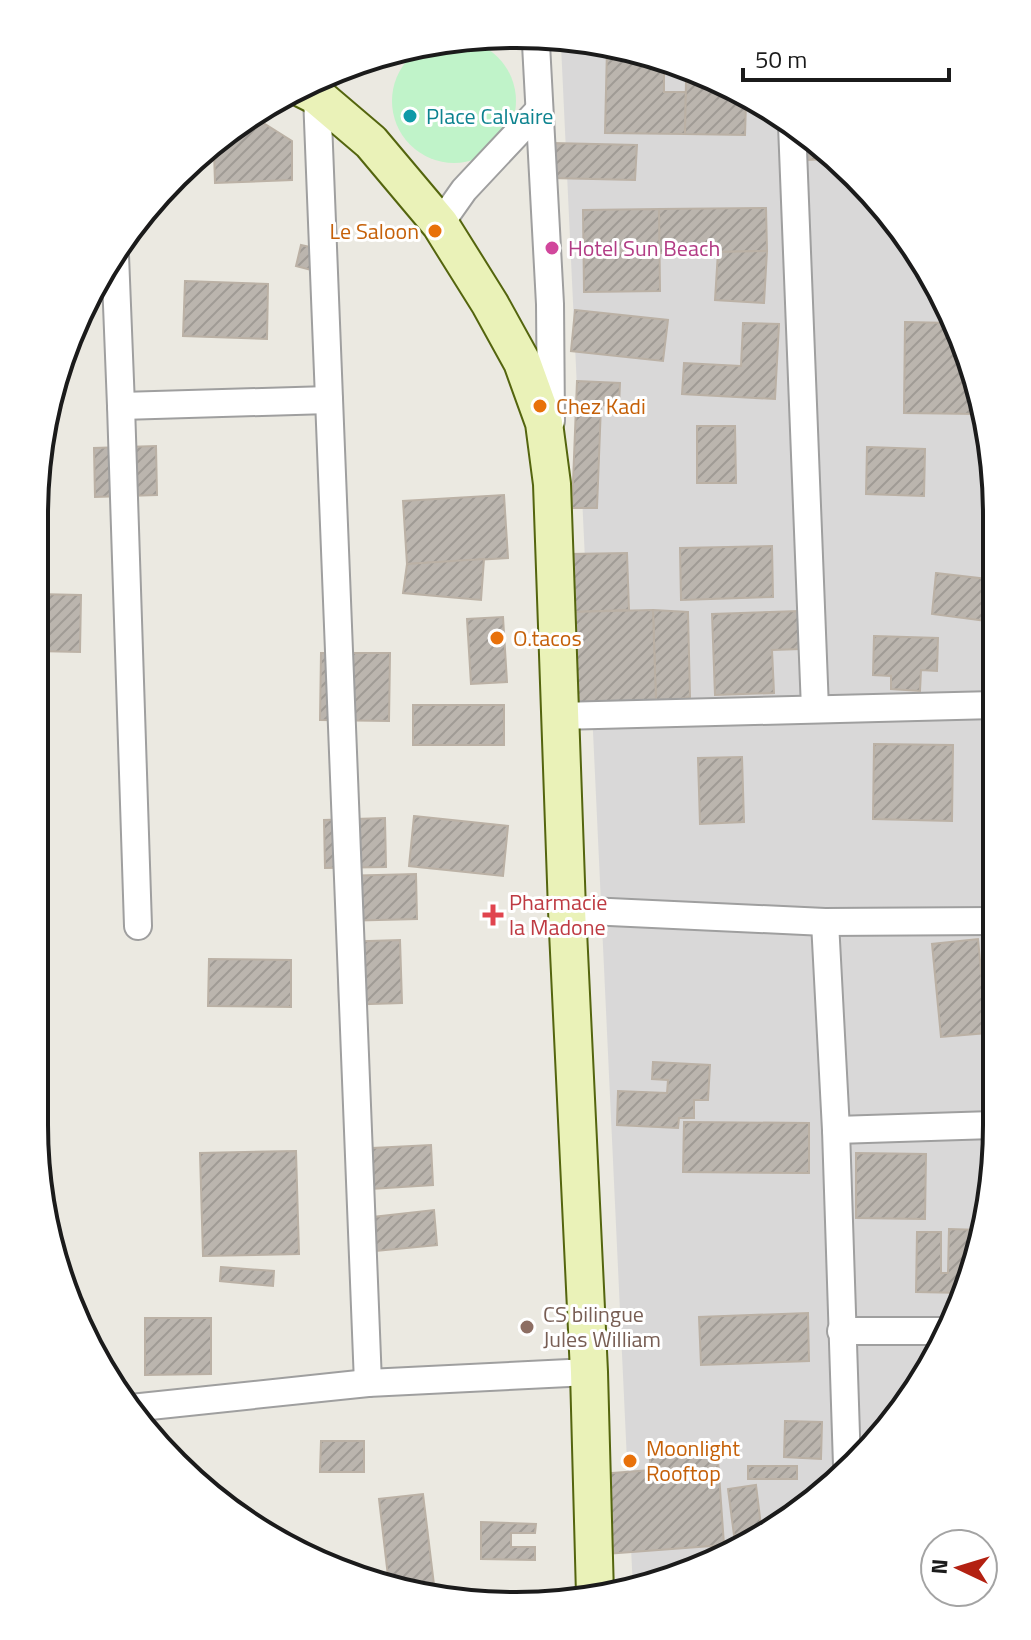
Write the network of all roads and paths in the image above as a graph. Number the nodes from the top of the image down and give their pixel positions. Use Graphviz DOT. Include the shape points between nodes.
graph roads {
  1 [pos="536,49"];
  2 [pos="312,95"];
  3 [pos="310,96"];
  4 [pos="539,110"];
  5 [pos="793,140"];
  6 [pos="440,224"];
  7 [pos="116,274"];
  8 [pos="329,400"];
  9 [pos="121,406"];
  10 [pos="552,484"];
  11 [pos="983,705"];
  12 [pos="815,709"];
  13 [pos="559,716"];
  14 [pos="567,910"];
  15 [pos="983,921"];
  16 [pos="825,922"];
  17 [pos="138,926"];
  18 [pos="983,1125"];
  19 [pos="836,1130"];
  20 [pos="841,1331"];
  21 [pos="935,1331"];
  22 [pos="589,1372"];
  23 [pos="368,1383"];
  24 [pos="143,1407"];
  25 [pos="847,1454"];
  26 [pos="595,1585"];
  1 -- 4 [label="street"];
  2 -- 6 [label="main road" via="371,142"];
  3 -- 8 [label="street"];
  4 -- 6 [label="street" via="464,190"];
  4 -- 10 [label="street" via="550,304"];
  5 -- 12 [label="street"];
  6 -- 10 [label="main road" via="522,362 544,423"];
  7 -- 9 [label="street"];
  8 -- 9 [label="street"];
  8 -- 23 [label="street"];
  9 -- 17 [label="street"];
  10 -- 13 [label="main road"];
  11 -- 12 [label="street"];
  12 -- 13 [label="street"];
  13 -- 14 [label="main road"];
  14 -- 16 [label="street"];
  14 -- 22 [label="main road"];
  15 -- 16 [label="street"];
  16 -- 19 [label="street"];
  18 -- 19 [label="street"];
  19 -- 20 [label="street"];
  20 -- 21 [label="street"];
  20 -- 25 [label="street"];
  22 -- 23 [label="street"];
  22 -- 26 [label="main road"];
  23 -- 24 [label="street"];
}
